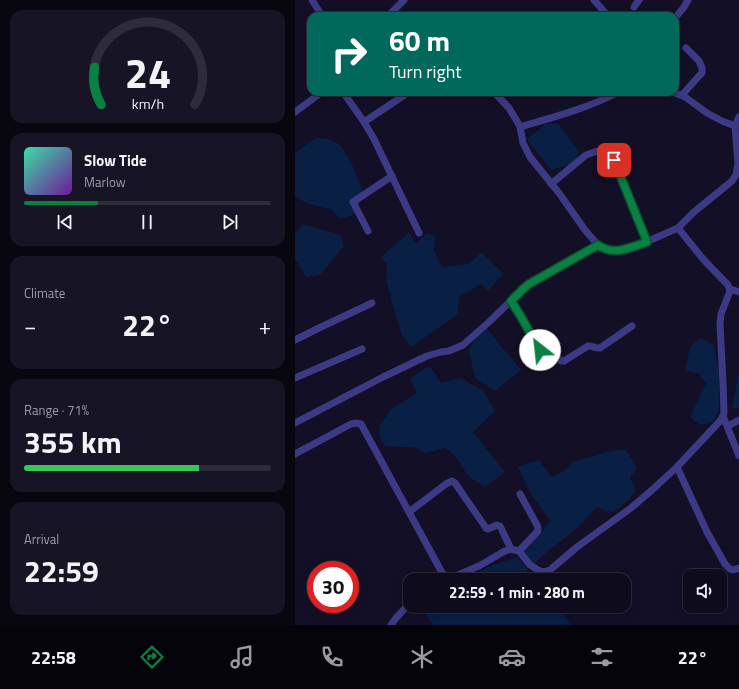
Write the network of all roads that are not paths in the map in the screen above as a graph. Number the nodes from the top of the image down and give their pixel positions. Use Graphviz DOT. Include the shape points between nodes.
graph roads {
  1 [pos="312,0"];
  2 [pos="404,0"];
  3 [pos="594,0"];
  4 [pos="639,0"];
  5 [pos="688,0"];
  6 [pos="396,3"];
  7 [pos="634,7"];
  8 [pos="320,12"];
  9 [pos="390,12"];
  10 [pos="604,12"];
  11 [pos="679,13"];
  12 [pos="686,48"];
  13 [pos="679,94"];
  14 [pos="682,95"];
  15 [pos="317,96"];
  16 [pos="346,96"];
  17 [pos="403,96"];
  18 [pos="498,96"];
  19 [pos="610,96"];
  20 [pos="295,112"];
  21 [pos="739,117"];
  22 [pos="364,122"];
  23 [pos="735,126"];
  24 [pos="520,127"];
  25 [pos="392,176"];
  26 [pos="736,180"];
  27 [pos="551,184"];
  28 [pos="678,228"];
  29 [pos="368,231"];
  30 [pos="419,233"];
  31 [pos="647,242"];
  32 [pos="598,245"];
  33 [pos="730,289"];
  34 [pos="739,292"];
  35 [pos="511,301"];
  36 [pos="372,303"];
  37 [pos="632,326"];
  38 [pos="295,340"];
  39 [pos="362,349"];
  40 [pos="295,378"];
  41 [pos="723,416"];
  42 [pos="739,420"];
  43 [pos="295,423"];
  44 [pos="728,426"];
  45 [pos="295,454"];
  46 [pos="739,456"];
  47 [pos="677,467"];
  48 [pos="520,494"];
  49 [pos="409,512"];
  50 [pos="515,550"];
  51 [pos="739,568"];
  52 [pos="442,573"];
  53 [pos="462,573"];
  54 [pos="403,612"];
  55 [pos="393,624"];
  1 -- 8 [label="street"];
  2 -- 6 [label="street"];
  3 -- 10 [label="street"];
  4 -- 7 [label="street"];
  5 -- 11 [label="street"];
  6 -- 9 [label="street"];
  12 -- 14 [label="street" via="699,61 702,72"];
  13 -- 14 [label="street"];
  14 -- 23 [label="street" via="707,113"];
  15 -- 20 [label="street"];
  16 -- 22 [label="street"];
  17 -- 22 [label="street"];
  18 -- 24 [label="street" via="509,108"];
  19 -- 24 [label="street" via="573,112"];
  21 -- 23 [label="street"];
  22 -- 25 [label="street"];
  23 -- 26 [label="street" via="738,164"];
  24 -- 27 [label="street" via="523,143 530,157"];
  25 -- 29 [label="street" via="353,202"];
  25 -- 30 [label="street"];
  26 -- 28 [label="street" via="694,212"];
  27 -- 31 [label="street" via="586,155 609,147"];
  27 -- 32 [label="street"];
  28 -- 31 [label="street"];
  28 -- 33 [label="street"];
  31 -- 32 [label="street" via="617,251 607,250"];
  32 -- 35 [label="street" via="529,284"];
  33 -- 34 [label="street"];
  33 -- 41 [label="street" via="720,324"];
  35 -- 37 [label="street" via="543,354 554,354 561,361 588,346 600,348"];
  35 -- 43 [label="street" via="459,348 427,356"];
  36 -- 38 [label="street"];
  39 -- 40 [label="street"];
  41 -- 44 [label="street"];
  41 -- 47 [label="street"];
  42 -- 44 [label="street"];
  44 -- 46 [label="street"];
  45 -- 49 [label="street" via="354,423 361,424"];
  47 -- 50 [label="street" via="631,508 588,538 550,570 543,572 534,568"];
  47 -- 51 [label="street" via="725,564 730,570"];
  48 -- 50 [label="street" via="537,524 538,531"];
  49 -- 50 [label="street" via="452,481 485,528 499,526"];
  49 -- 52 [label="street"];
  50 -- 53 [label="street" via="503,552"];
  54 -- 55 [label="street"];
}
